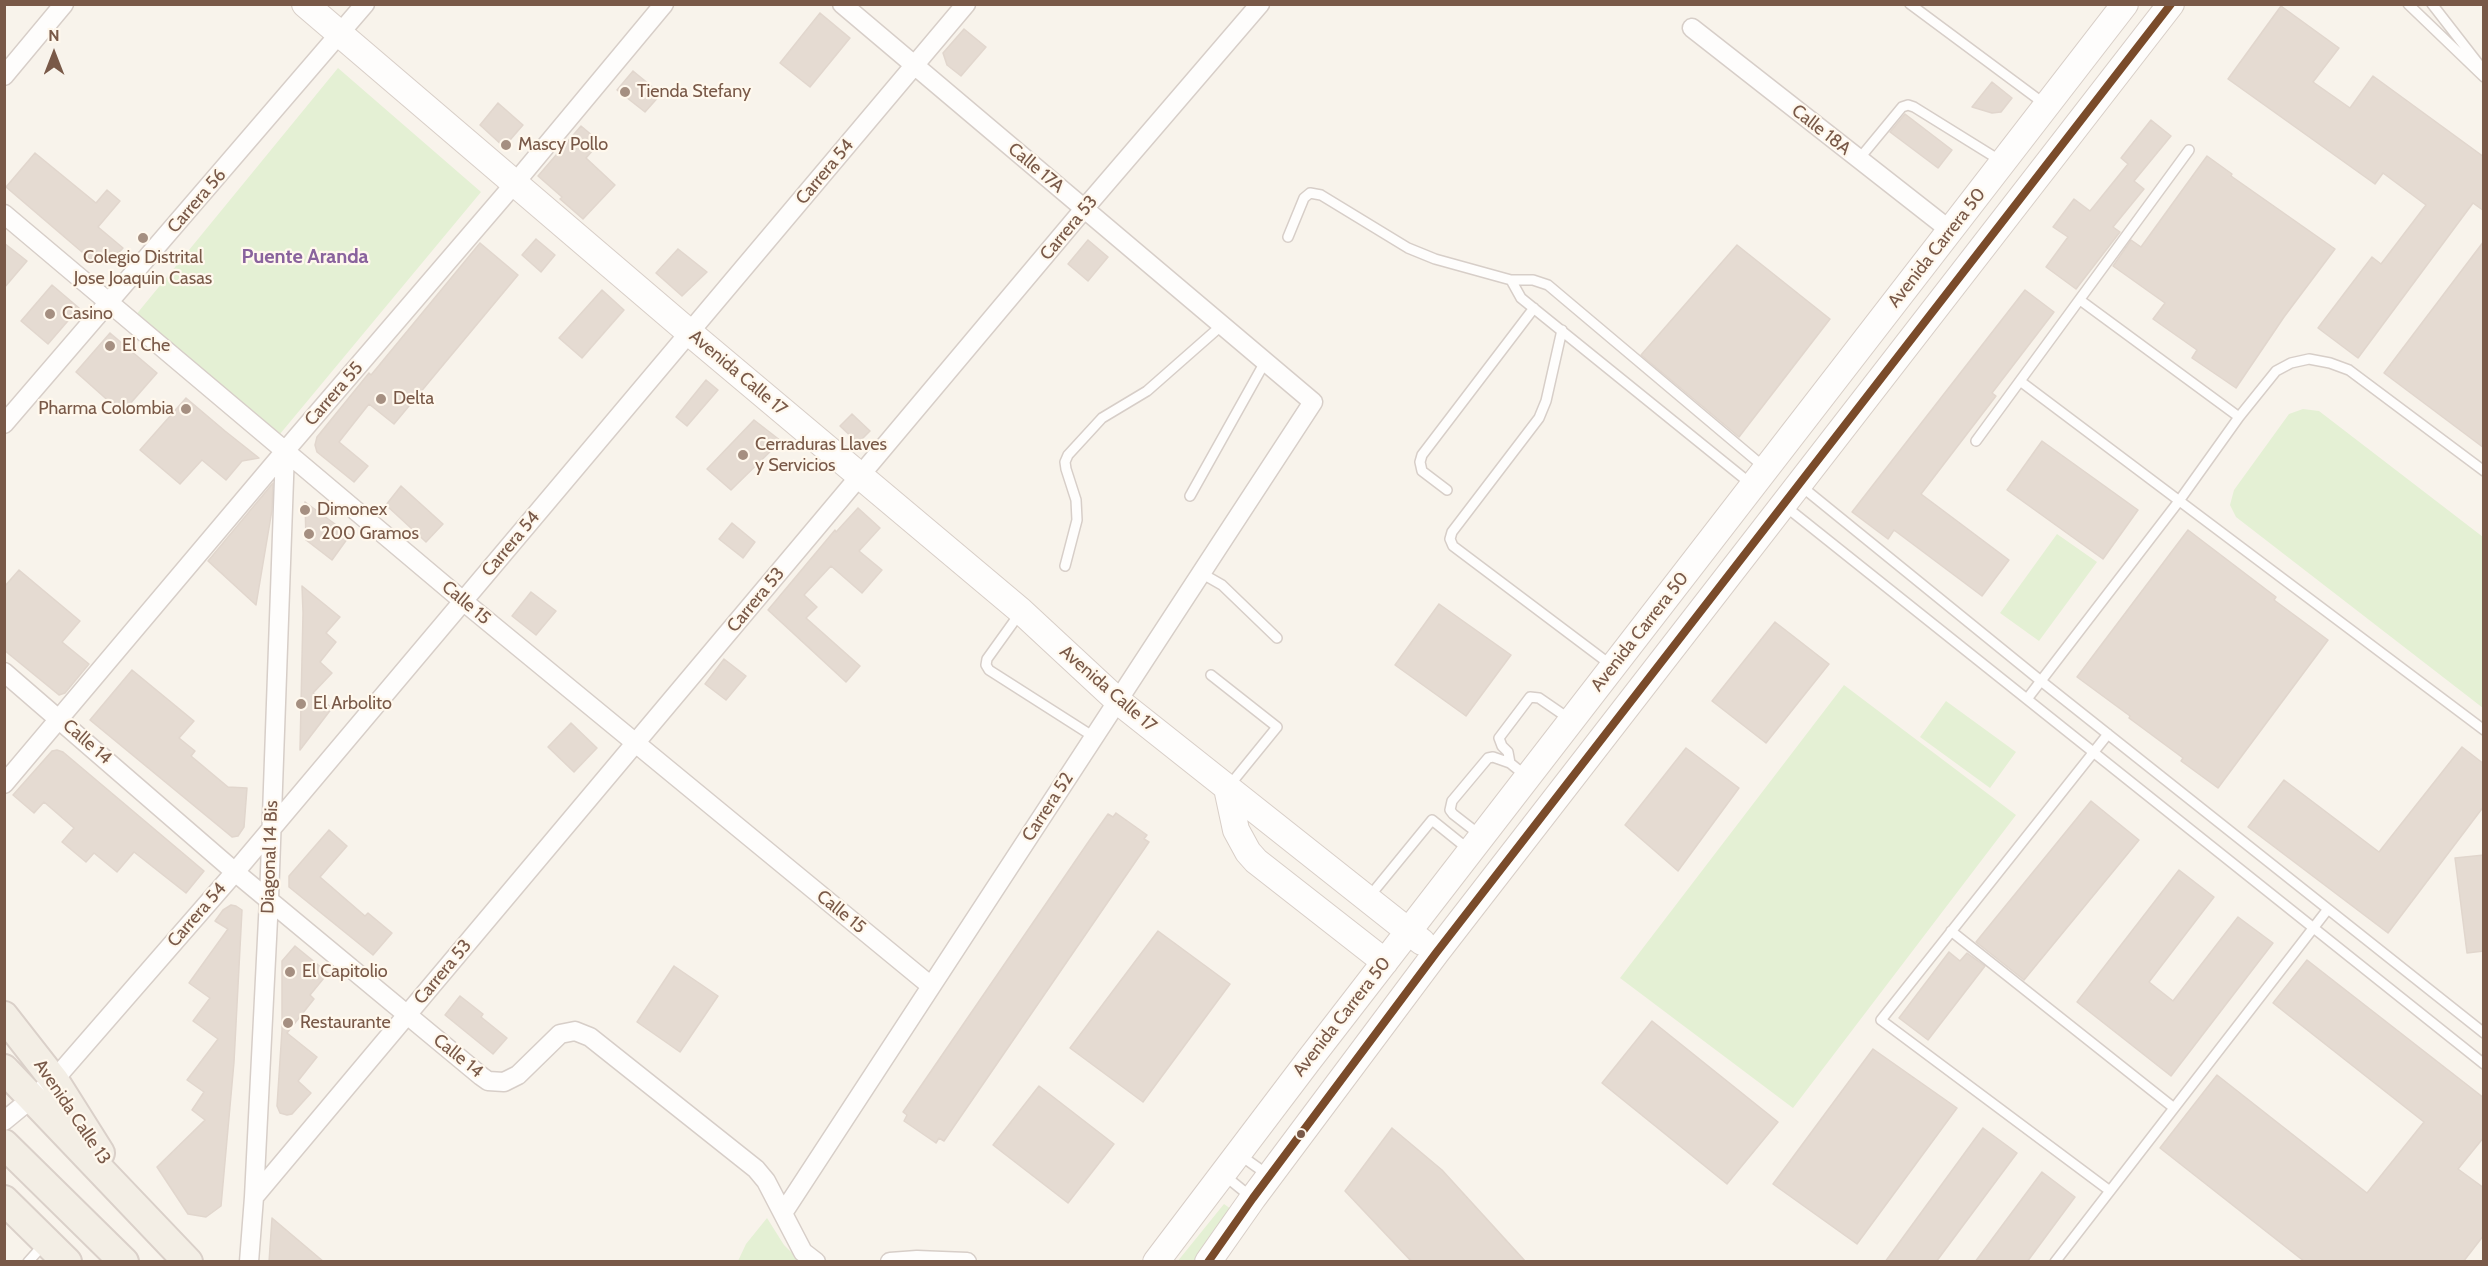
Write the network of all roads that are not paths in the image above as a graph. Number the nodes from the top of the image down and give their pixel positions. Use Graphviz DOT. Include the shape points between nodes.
graph roads {
  1 [pos="64,4"];
  2 [pos="305,4"];
  3 [pos="365,4"];
  4 [pos="664,4"];
  5 [pos="842,4"];
  6 [pos="966,4"];
  7 [pos="1260,4"];
  8 [pos="1910,4"];
  9 [pos="2125,4"];
  10 [pos="2171,4"];
  11 [pos="2408,4"];
  12 [pos="2432,4"];
  13 [pos="1692,28"];
  14 [pos="341,34"];
  15 [pos="915,66"];
  16 [pos="2484,70"];
  17 [pos="4,76"];
  18 [pos="2484,77"];
  19 [pos="2047,105"];
  20 [pos="2189,150"];
  21 [pos="1859,159"];
  22 [pos="2003,163"];
  23 [pos="515,183"];
  24 [pos="1084,209"];
  25 [pos="4,214"];
  26 [pos="1951,231"];
  27 [pos="1288,237"];
  28 [pos="1511,280"];
  29 [pos="2080,300"];
  30 [pos="109,303"];
  31 [pos="1534,308"];
  32 [pos="1222,325"];
  33 [pos="1562,330"];
  34 [pos="690,333"];
  35 [pos="1265,362"];
  36 [pos="2020,381"];
  37 [pos="1313,402"];
  38 [pos="2239,417"];
  39 [pos="4,424"];
  40 [pos="1976,441"];
  41 [pos="285,451"];
  42 [pos="2484,471"];
  43 [pos="861,475"];
  44 [pos="1760,477"];
  45 [pos="1799,484"];
  46 [pos="1447,490"];
  47 [pos="1190,496"];
  48 [pos="2179,501"];
  49 [pos="1784,505"];
  50 [pos="1065,566"];
  51 [pos="1201,573"];
  52 [pos="463,601"];
  53 [pos="1021,611"];
  54 [pos="1277,638"];
  55 [pos="1613,666"];
  56 [pos="4,672"];
  57 [pos="1211,675"];
  58 [pos="2040,681"];
  59 [pos="2027,699"];
  60 [pos="1118,701"];
  61 [pos="59,718"];
  62 [pos="1571,721"];
  63 [pos="2484,730"];
  64 [pos="2108,735"];
  65 [pos="1094,737"];
  66 [pos="636,743"];
  67 [pos="2094,752"];
  68 [pos="1519,770"];
  69 [pos="4,784"];
  70 [pos="1227,788"];
  71 [pos="271,830"];
  72 [pos="1476,844"];
  73 [pos="235,872"];
  74 [pos="269,899"];
  75 [pos="1368,899"];
  76 [pos="2328,909"];
  77 [pos="2313,928"];
  78 [pos="1408,931"];
  79 [pos="1951,931"];
  80 [pos="1436,953"];
  81 [pos="1384,962"];
  82 [pos="931,986"];
  83 [pos="407,1015"];
  84 [pos="4,1016"];
  85 [pos="2484,1032"];
  86 [pos="2484,1064"];
  87 [pos="4,1069"];
  88 [pos="54,1080"];
  89 [pos="31,1098"];
  90 [pos="2174,1108"];
  91 [pos="4,1121"];
  92 [pos="4,1144"];
  93 [pos="1239,1153"];
  94 [pos="1223,1174"];
  95 [pos="1269,1176"];
  96 [pos="2110,1191"];
  97 [pos="254,1197"];
  98 [pos="1253,1198"];
  99 [pos="4,1200"];
  100 [pos="137,1210"];
  101 [pos="783,1213"];
  102 [pos="37,1252"];
  103 [pos="67,1262"];
  104 [pos="124,1262"];
  105 [pos="188,1262"];
  106 [pos="249,1262"];
  107 [pos="816,1262"];
  108 [pos="890,1262"];
  109 [pos="967,1262"];
  110 [pos="1156,1262"];
  111 [pos="1208,1262"];
  112 [pos="2055,1262"];
  1 -- 17 [label="street"];
  2 -- 14 [label="main road, Avenida Calle 17"];
  3 -- 14 [label="street, Carrera 56"];
  4 -- 23 [label="street, Carrera 55"];
  5 -- 15 [label="street, Calle 17A"];
  6 -- 15 [label="street, Carrera 54"];
  7 -- 24 [label="street, Carrera 53"];
  8 -- 19 [label="lane"];
  9 -- 19 [label="main road, Avenida Carrera 50"];
  10 -- 45 [label="main road, Avenida Carrera 50"];
  11 -- 18 [label="lane"];
  12 -- 16 [label="lane"];
  13 -- 21 [label="street, Calle 18A"];
  14 -- 23 [label="main road, Avenida Calle 17"];
  14 -- 30 [label="street, Carrera 56"];
  15 -- 24 [label="street, Calle 17A"];
  15 -- 34 [label="street, Carrera 54"];
  19 -- 22 [label="main road, Avenida Carrera 50"];
  20 -- 29 [label="lane"];
  21 -- 22 [label="lane" via="1902,107 1908,105"];
  21 -- 26 [label="street, Calle 18A"];
  22 -- 26 [label="main road, Avenida Carrera 50"];
  23 -- 34 [label="main road, Avenida Calle 17"];
  23 -- 41 [label="street, Carrera 55"];
  24 -- 32 [label="street, Calle 17A"];
  24 -- 43 [label="street, Carrera 53"];
  25 -- 30 [label="street, Calle 15"];
  26 -- 44 [label="main road, Avenida Carrera 50"];
  27 -- 28 [label="lane" via="1304,198 1310,193 1321,195 1408,248"];
  28 -- 31 [label="lane" via="1521,298"];
  28 -- 44 [label="lane" via="1548,285"];
  29 -- 36 [label="lane"];
  29 -- 38 [label="lane"];
  30 -- 39 [label="street, Carrera 56"];
  30 -- 41 [label="street, Calle 15"];
  31 -- 33 [label="lane"];
  31 -- 46 [label="lane" via="1422,455 1422,471"];
  32 -- 35 [label="street, Calle 17A"];
  32 -- 50 [label="lane" via="1140,397 1111,411 1068,455 1065,462 1076,500 1077,520"];
  33 -- 44 [label="lane"];
  33 -- 55 [label="lane" via="1539,418 1450,539 1453,546"];
  34 -- 43 [label="main road, Avenida Calle 17"];
  34 -- 52 [label="street, Carrera 54"];
  35 -- 37 [label="street, Calle 17A"];
  35 -- 47 [label="lane"];
  36 -- 40 [label="lane"];
  36 -- 48 [label="lane"];
  37 -- 51 [label="street, Carrera 52"];
  38 -- 42 [label="lane" via="2276,371 2309,359 2330,363 2349,370"];
  38 -- 48 [label="lane"];
  41 -- 52 [label="street, Calle 15"];
  41 -- 61 [label="street, Carrera 55"];
  41 -- 71 [label="street, Diagonal 14 Bis"];
  43 -- 53 [label="main road, Avenida Calle 17"];
  43 -- 66 [label="street, Carrera 53"];
  44 -- 55 [label="main road, Avenida Carrera 50"];
  45 -- 49 [label="main road, Avenida Carrera 50"];
  45 -- 58 [label="lane"];
  48 -- 58 [label="lane"];
  48 -- 63 [label="lane"];
  49 -- 59 [label="lane"];
  49 -- 80 [label="main road, Avenida Carrera 50"];
  51 -- 54 [label="lane" via="1222,585"];
  51 -- 60 [label="street, Carrera 52"];
  52 -- 66 [label="street, Calle 15"];
  52 -- 71 [label="street, Carrera 54"];
  53 -- 60 [label="main road, Avenida Calle 17"];
  53 -- 65 [label="lane" via="986,665"];
  55 -- 62 [label="main road, Avenida Carrera 50"];
  56 -- 61 [label="street, Calle 14"];
  57 -- 70 [label="lane" via="1277,727"];
  58 -- 59 [label="lane"];
  58 -- 64 [label="lane"];
  59 -- 67 [label="lane"];
  60 -- 65 [label="street, Carrera 52"];
  60 -- 70 [label="main road, Avenida Calle 17"];
  61 -- 69 [label="street, Carrera 55"];
  61 -- 73 [label="street, Calle 14"];
  62 -- 68 [label="main road, Avenida Carrera 50"];
  62 -- 68 [label="lane" via="1539,698 1530,697 1499,738"];
  64 -- 67 [label="lane"];
  64 -- 76 [label="lane"];
  65 -- 82 [label="street, Carrera 52"];
  66 -- 82 [label="street, Calle 15"];
  66 -- 83 [label="street, Carrera 53"];
  67 -- 77 [label="lane"];
  67 -- 79 [label="lane"];
  68 -- 72 [label="main road, Avenida Carrera 50"];
  68 -- 72 [label="lane" via="1488,758 1450,805"];
  70 -- 75 [label="main road, Avenida Calle 17"];
  70 -- 81 [label="main road" via="1236,830 1248,852"];
  71 -- 73 [label="street, Carrera 54"];
  71 -- 74 [label="street, Diagonal 14 Bis"];
  72 -- 75 [label="lane" via="1432,820"];
  72 -- 78 [label="main road, Avenida Carrera 50"];
  73 -- 74 [label="street, Calle 14"];
  73 -- 88 [label="street, Carrera 54"];
  74 -- 83 [label="street, Calle 14"];
  74 -- 97 [label="street, Diagonal 14 Bis"];
  75 -- 78 [label="main road, Avenida Calle 17"];
  76 -- 77 [label="lane"];
  76 -- 85 [label="lane"];
  77 -- 86 [label="lane"];
  77 -- 90 [label="lane"];
  78 -- 80 [label="main road, Avenida Calle 17"];
  78 -- 81 [label="main road, Avenida Carrera 50"];
  79 -- 90 [label="lane"];
  79 -- 96 [label="lane" via="1881,1020"];
  80 -- 95 [label="main road, Avenida Carrera 50"];
  81 -- 93 [label="main road, Avenida Carrera 50"];
  82 -- 101 [label="street, Carrera 52"];
  83 -- 97 [label="street, Carrera 53"];
  83 -- 101 [label="street, Calle 14" via="481,1076 496,1083 518,1075 560,1034 583,1033 756,1169"];
  84 -- 88 [label="main road, Avenida Calle 13"];
  87 -- 89 [label="main road, Avenida Calle 13"];
  88 -- 89 [label="street, Carrera 54"];
  88 -- 100 [label="main road, Avenida Calle 13"];
  89 -- 91 [label="street, Carrera 54"];
  89 -- 100 [label="main road, Avenida Calle 13"];
  90 -- 96 [label="lane"];
  92 -- 104 [label="main road"];
  93 -- 94 [label="main road, Avenida Carrera 50"];
  93 -- 95 [label="lane"];
  94 -- 98 [label="lane"];
  94 -- 110 [label="main road, Avenida Carrera 50"];
  95 -- 98 [label="main road, Avenida Carrera 50"];
  96 -- 112 [label="lane"];
  97 -- 106 [label="street, Diagonal 14 Bis"];
  98 -- 111 [label="main road, Avenida Carrera 50"];
  99 -- 102 [label="main road"];
  100 -- 105 [label="main road, Avenida Calle 13"];
  101 -- 107 [label="street, Calle 14" via="803,1252"];
  102 -- 103 [label="main road"];
  108 -- 109 [label="street"];
}
